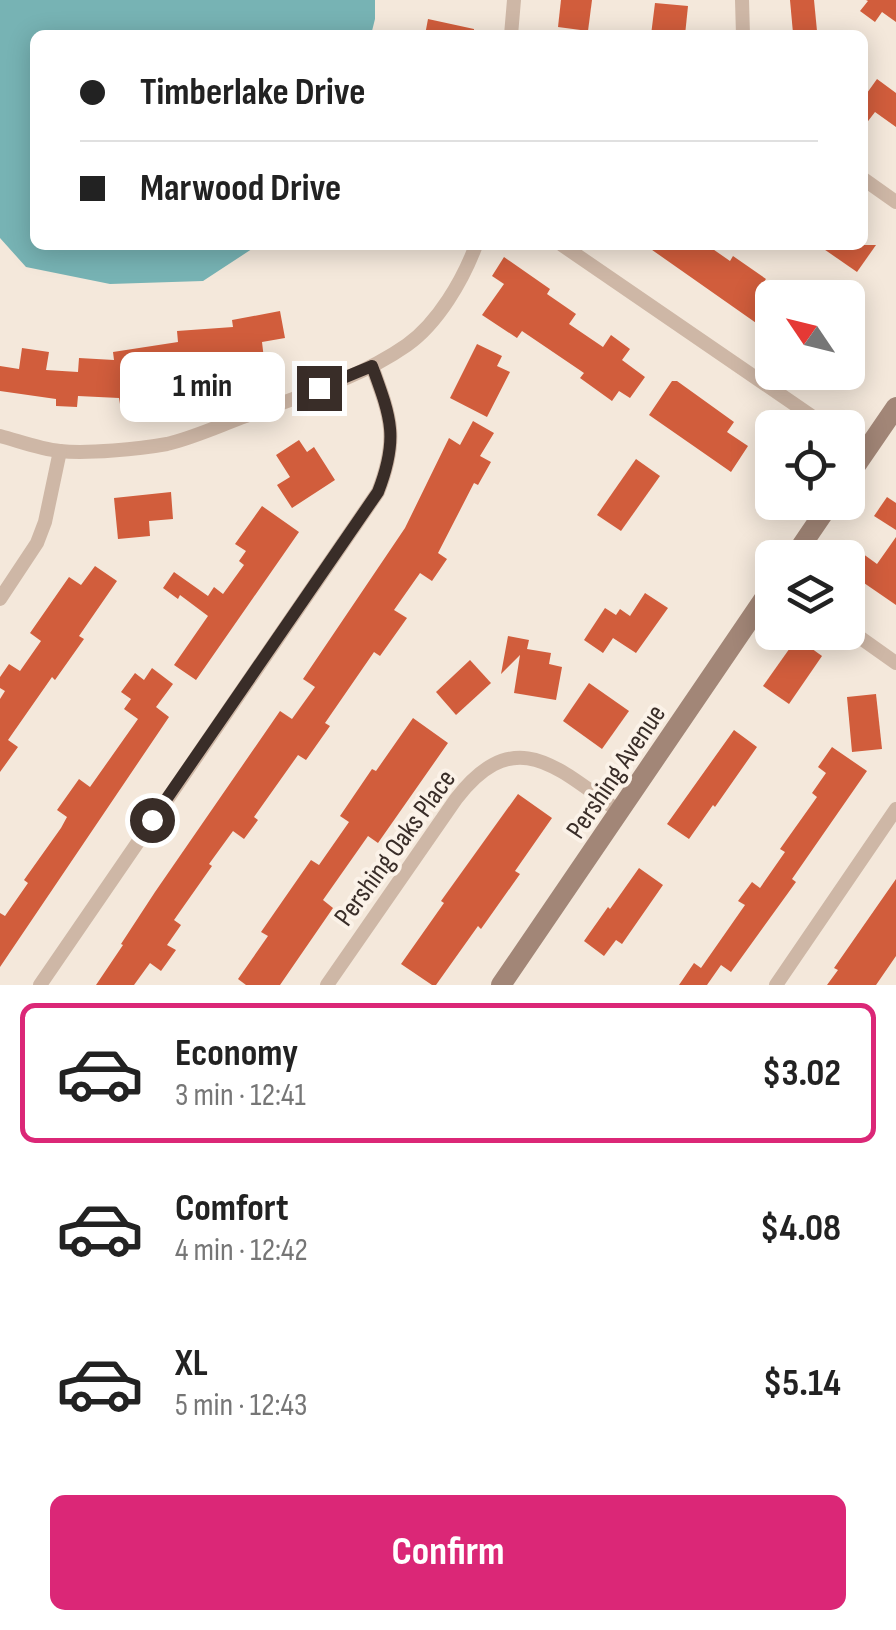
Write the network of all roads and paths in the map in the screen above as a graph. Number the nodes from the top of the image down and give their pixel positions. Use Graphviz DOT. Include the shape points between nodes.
graph roads {
  1 [pos="514,0"];
  2 [pos="742,0"];
  3 [pos="511,30"];
  4 [pos="743,30"];
  5 [pos="868,182"];
  6 [pos="896,202"];
  7 [pos="474,250"];
  8 [pos="569,250"];
  9 [pos="372,366"];
  10 [pos="896,406"];
  11 [pos="802,410"];
  12 [pos="0,436"];
  13 [pos="865,437"];
  14 [pos="60,451"];
  15 [pos="0,599"];
  16 [pos="755,612"];
  17 [pos="865,641"];
  18 [pos="896,663"];
  19 [pos="896,810"];
  20 [pos="620,812"];
  21 [pos="40,985"];
  22 [pos="327,985"];
  23 [pos="502,985"];
  24 [pos="776,985"];
  1 -- 3 [label="street"];
  2 -- 4 [label="street"];
  5 -- 6 [label="street"];
  7 -- 9 [label="street" via="427,327"];
  8 -- 11 [label="street"];
  9 -- 14 [label="street" via="169,443"];
  9 -- 21 [label="street" via="390,414 392,442 378,492"];
  10 -- 13 [label="street"];
  12 -- 14 [label="street"];
  14 -- 15 [label="street" via="37,543"];
  16 -- 20 [label="street, Pershing Avenue"];
  17 -- 18 [label="street"];
  19 -- 24 [label="street"];
  20 -- 22 [label="street, Pershing Oaks Place" via="529,757 488,766 456,798"];
  20 -- 23 [label="street, Pershing Avenue"];
}
